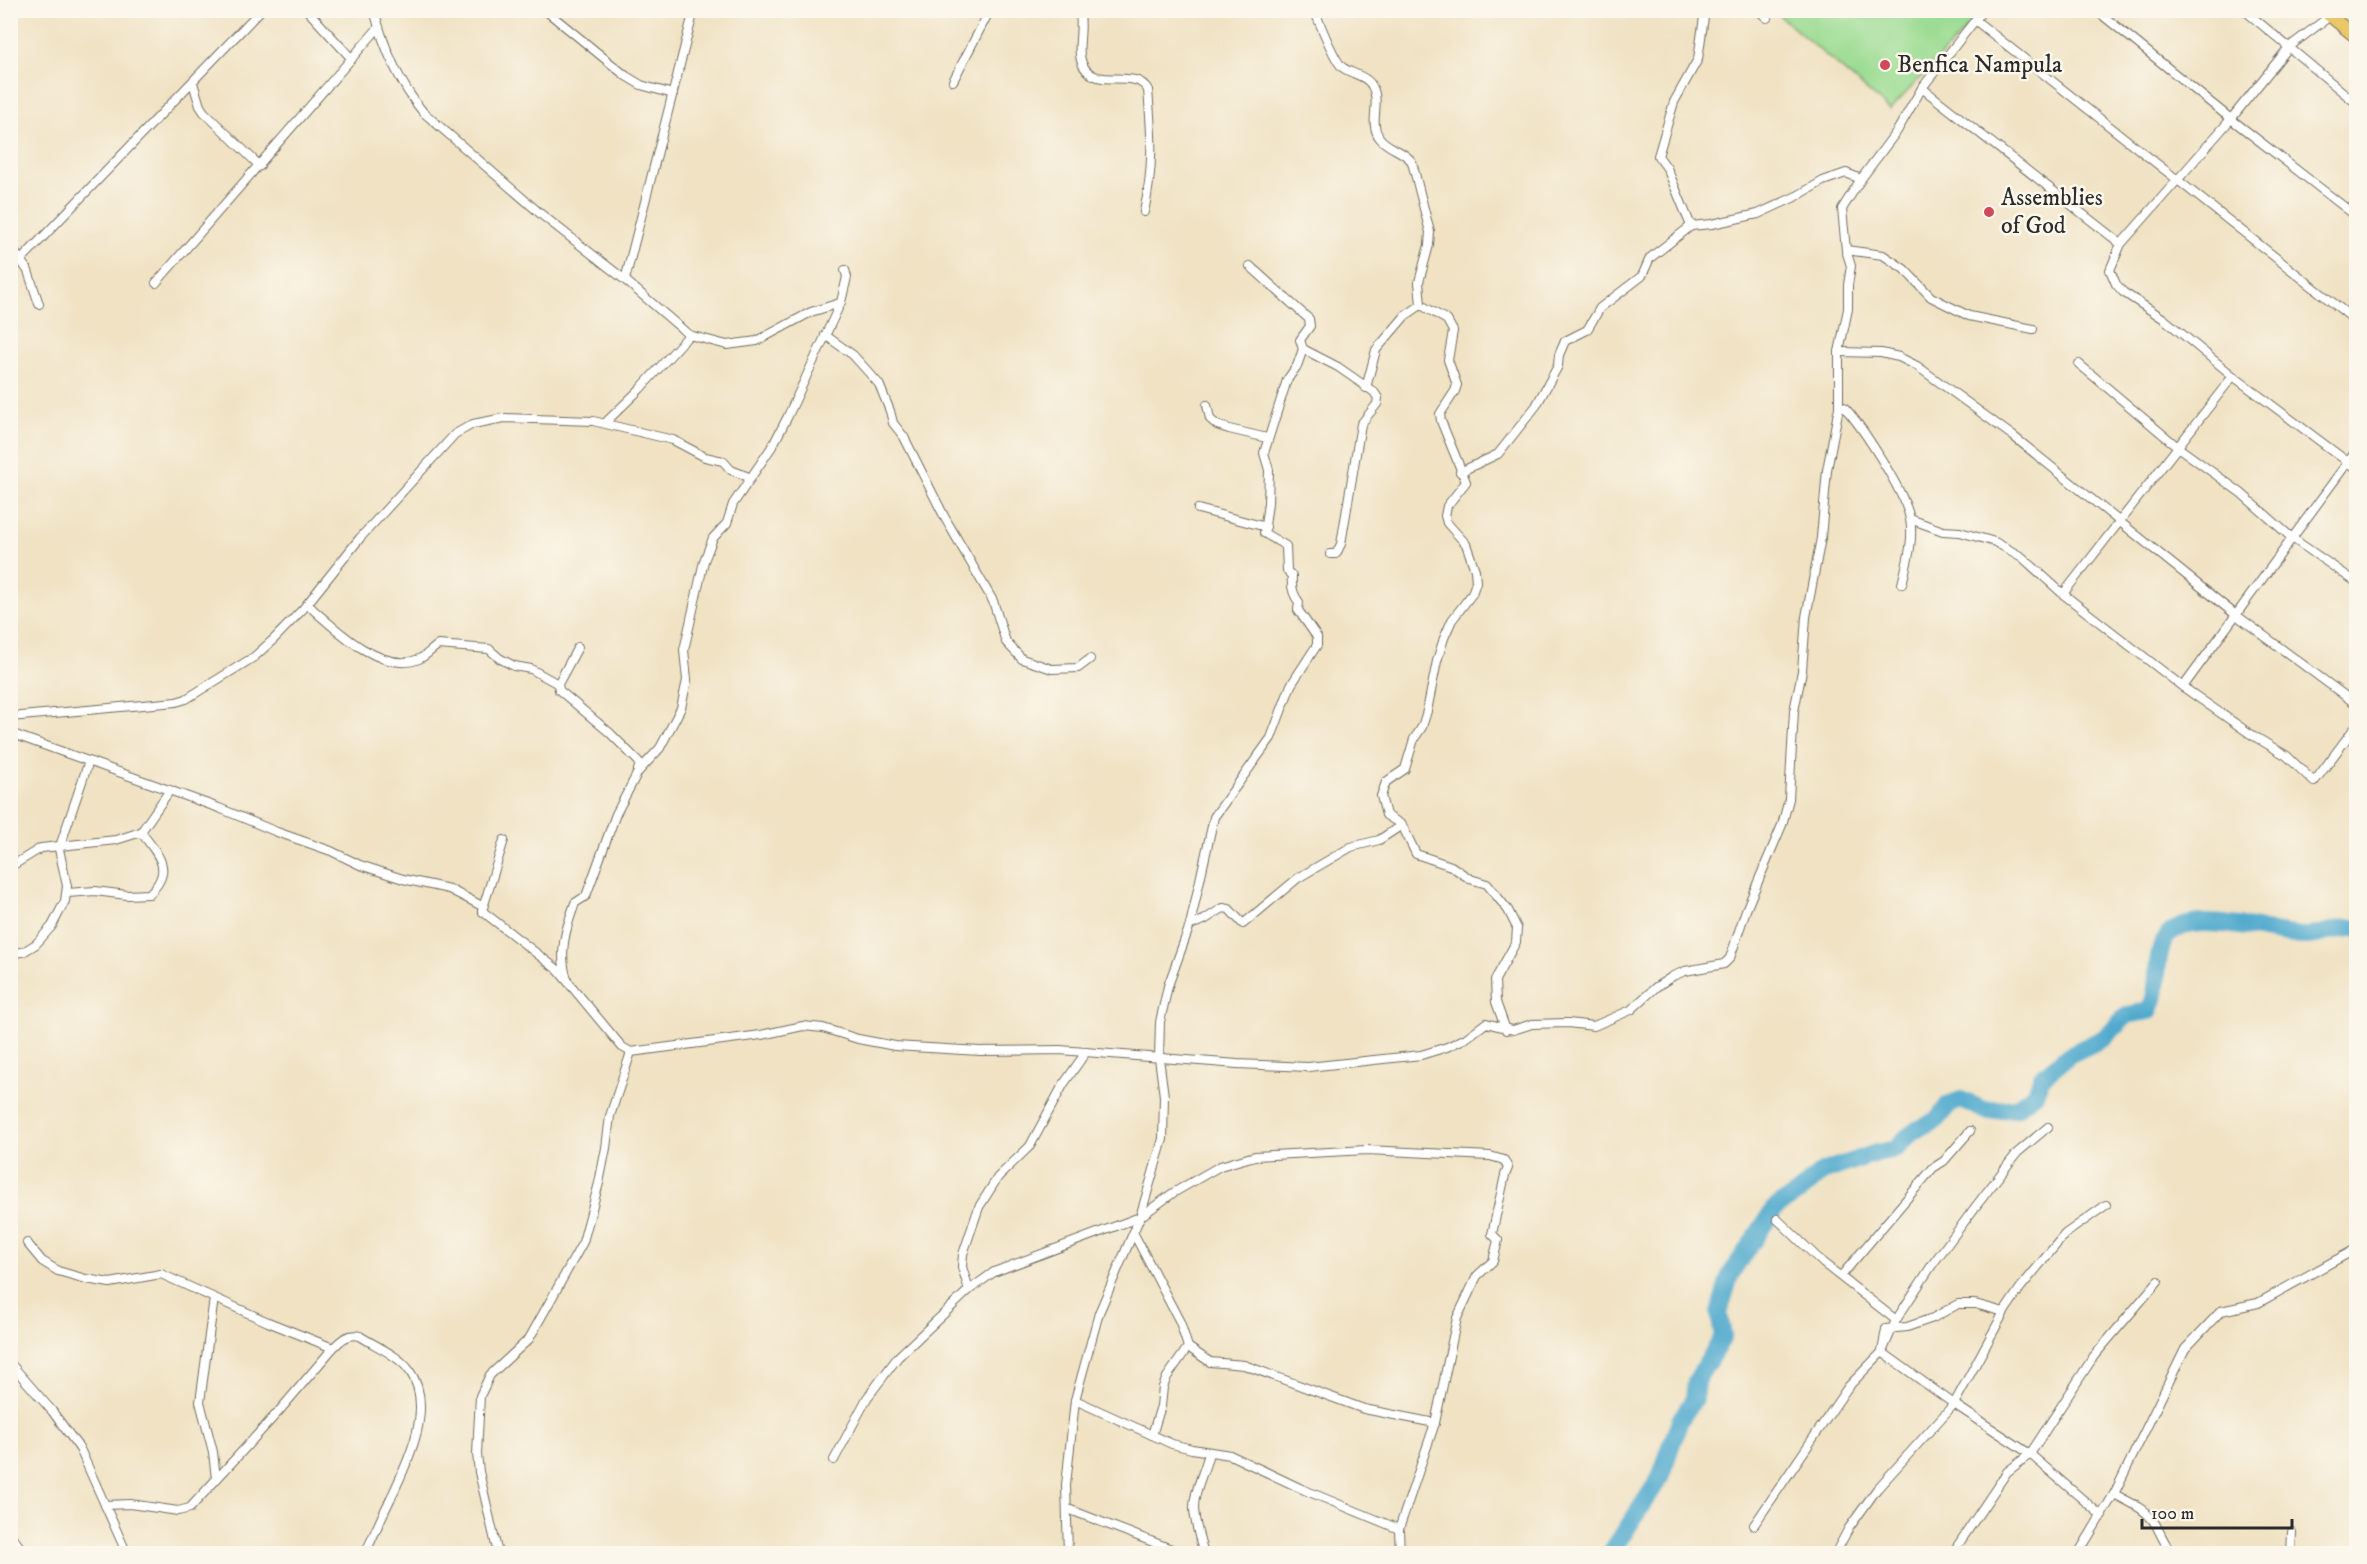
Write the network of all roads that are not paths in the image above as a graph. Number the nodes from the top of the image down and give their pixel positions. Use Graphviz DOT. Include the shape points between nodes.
graph roads {
  1 [pos="261,10"];
  2 [pos="307,10"];
  3 [pos="374,10"];
  4 [pos="545,10"];
  5 [pos="694,10"];
  6 [pos="990,10"];
  7 [pos="1079,10"];
  8 [pos="1705,10"];
  9 [pos="1758,10"];
  10 [pos="1983,10"];
  11 [pos="2096,10"];
  12 [pos="2244,10"];
  13 [pos="2326,13"];
  14 [pos="1317,17"];
  15 [pos="1767,18"];
  16 [pos="1975,20"];
  17 [pos="379,27"];
  18 [pos="2356,37"];
  19 [pos="2289,47"];
  20 [pos="352,59"];
  21 [pos="953,81"];
  22 [pos="193,83"];
  23 [pos="1922,87"];
  24 [pos="673,94"];
  25 [pos="2356,103"];
  26 [pos="2231,119"];
  27 [pos="260,166"];
  28 [pos="1861,179"];
  29 [pos="2176,179"];
  30 [pos="1144,212"];
  31 [pos="2356,216"];
  32 [pos="1691,226"];
  33 [pos="2121,244"];
  34 [pos="10,245"];
  35 [pos="1846,250"];
  36 [pos="21,260"];
  37 [pos="1250,266"];
  38 [pos="845,270"];
  39 [pos="625,280"];
  40 [pos="156,283"];
  41 [pos="841,302"];
  42 [pos="39,304"];
  43 [pos="1421,305"];
  44 [pos="2356,321"];
  45 [pos="2033,329"];
  46 [pos="689,335"];
  47 [pos="825,335"];
  48 [pos="1303,349"];
  49 [pos="1839,352"];
  50 [pos="2079,364"];
  51 [pos="2233,376"];
  52 [pos="1366,388"];
  53 [pos="1207,405"];
  54 [pos="1839,406"];
  55 [pos="605,423"];
  56 [pos="1268,438"];
  57 [pos="2179,447"];
  58 [pos="2356,451"];
  59 [pos="2348,461"];
  60 [pos="2356,468"];
  61 [pos="1460,472"];
  62 [pos="751,478"];
  63 [pos="1197,509"];
  64 [pos="1910,519"];
  65 [pos="2119,522"];
  66 [pos="1266,526"];
  67 [pos="2292,538"];
  68 [pos="1330,554"];
  69 [pos="2356,582"];
  70 [pos="1902,584"];
  71 [pos="2063,594"];
  72 [pos="307,604"];
  73 [pos="2236,615"];
  74 [pos="578,647"];
  75 [pos="1090,659"];
  76 [pos="558,684"];
  77 [pos="2183,687"];
  78 [pos="2356,704"];
  79 [pos="10,717"];
  80 [pos="2356,726"];
  81 [pos="10,733"];
  82 [pos="89,761"];
  83 [pos="638,772"];
  84 [pos="170,790"];
  85 [pos="1402,825"];
  86 [pos="141,832"];
  87 [pos="504,840"];
  88 [pos="60,845"];
  89 [pos="10,867"];
  90 [pos="67,893"];
  91 [pos="482,906"];
  92 [pos="1190,926"];
  93 [pos="10,953"];
  94 [pos="571,988"];
  95 [pos="1506,1030"];
  96 [pos="631,1052"];
  97 [pos="1086,1052"];
  98 [pos="1159,1058"];
  99 [pos="2048,1127"];
  100 [pos="1970,1131"];
  101 [pos="2106,1205"];
  102 [pos="1140,1217"];
  103 [pos="1777,1219"];
  104 [pos="1134,1234"];
  105 [pos="27,1243"];
  106 [pos="2356,1249"];
  107 [pos="1841,1276"];
  108 [pos="2158,1281"];
  109 [pos="969,1290"];
  110 [pos="214,1298"];
  111 [pos="2004,1312"];
  112 [pos="1896,1320"];
  113 [pos="1188,1347"];
  114 [pos="333,1348"];
  115 [pos="1882,1352"];
  116 [pos="10,1363"];
  117 [pos="1075,1400"];
  118 [pos="1954,1404"];
  119 [pos="1435,1423"];
  120 [pos="1152,1435"];
  121 [pos="1209,1452"];
  122 [pos="2030,1454"];
  123 [pos="834,1460"];
  124 [pos="216,1479"];
  125 [pos="2114,1494"];
  126 [pos="105,1505"];
  127 [pos="1068,1509"];
  128 [pos="2102,1516"];
  129 [pos="1754,1525"];
  130 [pos="1399,1529"];
  131 [pos="2292,1532"];
  132 [pos="10,1534"];
  133 [pos="25,1554"];
  134 [pos="127,1554"];
  135 [pos="365,1554"];
  136 [pos="498,1554"];
  137 [pos="1068,1554"];
  138 [pos="1184,1554"];
  139 [pos="1204,1554"];
  140 [pos="1400,1554"];
  141 [pos="1835,1554"];
  142 [pos="1952,1554"];
  143 [pos="2078,1554"];
  144 [pos="2172,1554"];
  145 [pos="2291,1554"];
  1 -- 22 [label="street"];
  2 -- 20 [label="street"];
  3 -- 17 [label="street"];
  4 -- 24 [label="street" via="641,85"];
  5 -- 24 [label="street"];
  6 -- 21 [label="street"];
  7 -- 30 [label="street" via="1084,67 1096,76 1141,82 1148,90 1153,155"];
  8 -- 32 [label="street" via="1698,59 1674,102 1658,156 1667,168"];
  9 -- 15 [label="street"];
  10 -- 16 [label="street"];
  11 -- 26 [label="street"];
  12 -- 19 [label="street"];
  13 -- 18 [label="main road"];
  13 -- 19 [label="street"];
  14 -- 43 [label="street" via="1341,66 1371,84 1376,99 1375,131 1381,140 1412,162 1430,232 1418,290"];
  16 -- 23 [label="street"];
  16 -- 29 [label="street"];
  17 -- 20 [label="street"];
  17 -- 39 [label="street" via="395,70 423,112 542,215"];
  19 -- 25 [label="street"];
  19 -- 26 [label="street"];
  20 -- 27 [label="street"];
  22 -- 27 [label="street" via="204,112"];
  22 -- 36 [label="street"];
  23 -- 28 [label="street"];
  23 -- 33 [label="street"];
  24 -- 39 [label="street"];
  26 -- 29 [label="street"];
  26 -- 31 [label="street"];
  27 -- 40 [label="street"];
  28 -- 32 [label="street" via="1846,173 1758,214"];
  28 -- 35 [label="street" via="1842,209"];
  29 -- 33 [label="street"];
  29 -- 44 [label="street"];
  32 -- 61 [label="street" via="1650,258 1642,276 1600,308 1587,330 1565,341 1558,366 1536,406 1498,454"];
  33 -- 51 [label="street" via="2110,270 2116,284"];
  34 -- 36 [label="street"];
  35 -- 45 [label="street" via="1883,255 1904,269 1931,297 1969,316"];
  35 -- 49 [label="street" via="1851,266"];
  36 -- 42 [label="street"];
  37 -- 48 [label="street" via="1310,319 1310,326 1300,340"];
  38 -- 41 [label="street"];
  39 -- 46 [label="street"];
  41 -- 46 [label="street" via="811,312 756,341 727,345"];
  41 -- 47 [label="street"];
  43 -- 52 [label="street" via="1405,316 1376,350"];
  43 -- 61 [label="street" via="1447,320 1453,331 1448,360 1457,385 1440,414"];
  46 -- 55 [label="street"];
  47 -- 62 [label="street" via="773,445"];
  47 -- 75 [label="street" via="853,355 879,384 893,423 993,601 1006,642 1022,659 1052,669 1078,668"];
  48 -- 52 [label="street" via="1338,367"];
  48 -- 56 [label="street" via="1287,380"];
  49 -- 54 [label="street"];
  49 -- 65 [label="street" via="1881,353 1917,366 2013,436"];
  50 -- 57 [label="street"];
  51 -- 57 [label="street"];
  51 -- 59 [label="street"];
  52 -- 68 [label="street" via="1379,401 1361,424 1341,544 1336,554"];
  53 -- 56 [label="street" via="1209,419 1217,425"];
  54 -- 64 [label="street" via="1867,436"];
  54 -- 95 [label="street" via="1794,711 1789,799 1730,958 1724,964 1673,976 1631,1010 1594,1026 1532,1024"];
  55 -- 62 [label="street" via="673,440 705,457 723,461 731,470"];
  55 -- 72 [label="street" via="504,418 463,428 360,538"];
  56 -- 66 [label="street" via="1264,453 1269,470"];
  57 -- 65 [label="street"];
  57 -- 67 [label="street"];
  58 -- 59 [label="street"];
  59 -- 60 [label="street"];
  59 -- 67 [label="street"];
  61 -- 85 [label="street" via="1466,482 1447,506 1445,516 1466,544 1476,570 1476,582 1444,638 1425,719 1405,769 1386,782 1381,796 1386,815"];
  62 -- 83 [label="street" via="713,538 704,561 684,650 687,680 681,708 660,748"];
  63 -- 66 [label="street"];
  64 -- 70 [label="street" via="1910,545"];
  64 -- 71 [label="street" via="1995,542 2022,557"];
  65 -- 71 [label="street"];
  65 -- 73 [label="street"];
  66 -- 92 [label="street" via="1265,535 1286,546 1287,571 1292,576 1298,610 1317,637 1317,645 1291,685 1271,738 1214,817"];
  67 -- 69 [label="street"];
  67 -- 73 [label="street"];
  71 -- 77 [label="street"];
  72 -- 76 [label="street" via="374,656 398,662 419,659 438,645 489,649 514,666 531,669"];
  72 -- 79 [label="street" via="263,649 186,699"];
  73 -- 77 [label="street"];
  73 -- 78 [label="street"];
  74 -- 76 [label="street"];
  76 -- 83 [label="street" via="559,690 640,763"];
  77 -- 80 [label="street" via="2287,756 2314,782"];
  81 -- 82 [label="street"];
  82 -- 84 [label="street"];
  82 -- 88 [label="street"];
  83 -- 94 [label="street" via="616,814 586,896 575,903 570,917 563,957"];
  84 -- 86 [label="street"];
  84 -- 91 [label="street" via="360,865 456,891"];
  85 -- 92 [label="street" via="1379,840 1351,847 1306,873 1243,924 1223,908"];
  85 -- 95 [label="street" via="1416,854 1487,884 1508,910 1517,928 1516,942 1495,980 1496,1002"];
  86 -- 88 [label="street" via="116,840"];
  86 -- 90 [label="street" via="162,862 161,880 149,894"];
  87 -- 91 [label="street"];
  88 -- 89 [label="street" via="41,848"];
  88 -- 90 [label="street"];
  90 -- 93 [label="street" via="52,926 40,939 23,952"];
  91 -- 94 [label="street" via="484,914 558,970"];
  92 -- 98 [label="street" via="1168,986 1160,1022"];
  94 -- 96 [label="street" via="622,1047"];
  95 -- 98 [label="street" via="1486,1023 1466,1038 1420,1055 1308,1067"];
  96 -- 97 [label="street" via="803,1026 895,1046"];
  96 -- 136 [label="street" via="610,1116 583,1242 535,1330 490,1375 480,1396 479,1472"];
  97 -- 98 [label="street"];
  97 -- 109 [label="street" via="1030,1146 998,1177 979,1207 963,1254 962,1268"];
  98 -- 102 [label="street" via="1164,1096 1162,1139"];
  99 -- 112 [label="street" via="2017,1153 1932,1265"];
  100 -- 107 [label="street" via="1933,1168"];
  101 -- 111 [label="street" via="2065,1234"];
  102 -- 104 [label="street"];
  102 -- 109 [label="street" via="994,1272"];
  102 -- 119 [label="street" via="1220,1166 1255,1156 1367,1150 1504,1160 1508,1168 1492,1234 1498,1240 1494,1261 1477,1276 1457,1318"];
  103 -- 107 [label="street"];
  104 -- 113 [label="street" via="1180,1322"];
  104 -- 117 [label="street" via="1105,1296"];
  105 -- 110 [label="street" via="49,1266 86,1280 119,1283 161,1274"];
  106 -- 125 [label="street" via="2258,1303 2221,1311 2185,1349"];
  107 -- 112 [label="street"];
  108 -- 122 [label="street" via="2094,1356"];
  109 -- 123 [label="street" via="898,1358 867,1398"];
  110 -- 114 [label="street"];
  110 -- 124 [label="street" via="200,1402"];
  111 -- 115 [label="street" via="1958,1304 1933,1318 1886,1329"];
  111 -- 118 [label="street"];
  112 -- 115 [label="street"];
  113 -- 119 [label="street" via="1210,1362 1244,1365 1364,1409"];
  113 -- 120 [label="street" via="1167,1377"];
  114 -- 124 [label="street"];
  114 -- 135 [label="street" via="349,1336 360,1336 405,1365 418,1396 417,1434 408,1462"];
  115 -- 118 [label="street"];
  115 -- 129 [label="street" via="1848,1387"];
  116 -- 126 [label="street" via="80,1449"];
  117 -- 120 [label="street"];
  117 -- 127 [label="street" via="1066,1485"];
  118 -- 122 [label="street"];
  118 -- 141 [label="street" via="1877,1489"];
  119 -- 130 [label="street"];
  120 -- 121 [label="street"];
  121 -- 130 [label="street" via="1230,1455"];
  121 -- 139 [label="street" via="1194,1507"];
  122 -- 128 [label="street"];
  122 -- 142 [label="street" via="2007,1472"];
  124 -- 126 [label="street" via="185,1510"];
  125 -- 128 [label="street"];
  125 -- 144 [label="street" via="2145,1511"];
  126 -- 134 [label="street"];
  127 -- 137 [label="street"];
  127 -- 138 [label="street"];
  128 -- 143 [label="street"];
  130 -- 140 [label="street"];
  131 -- 145 [label="street"];
  132 -- 133 [label="street"];
}
